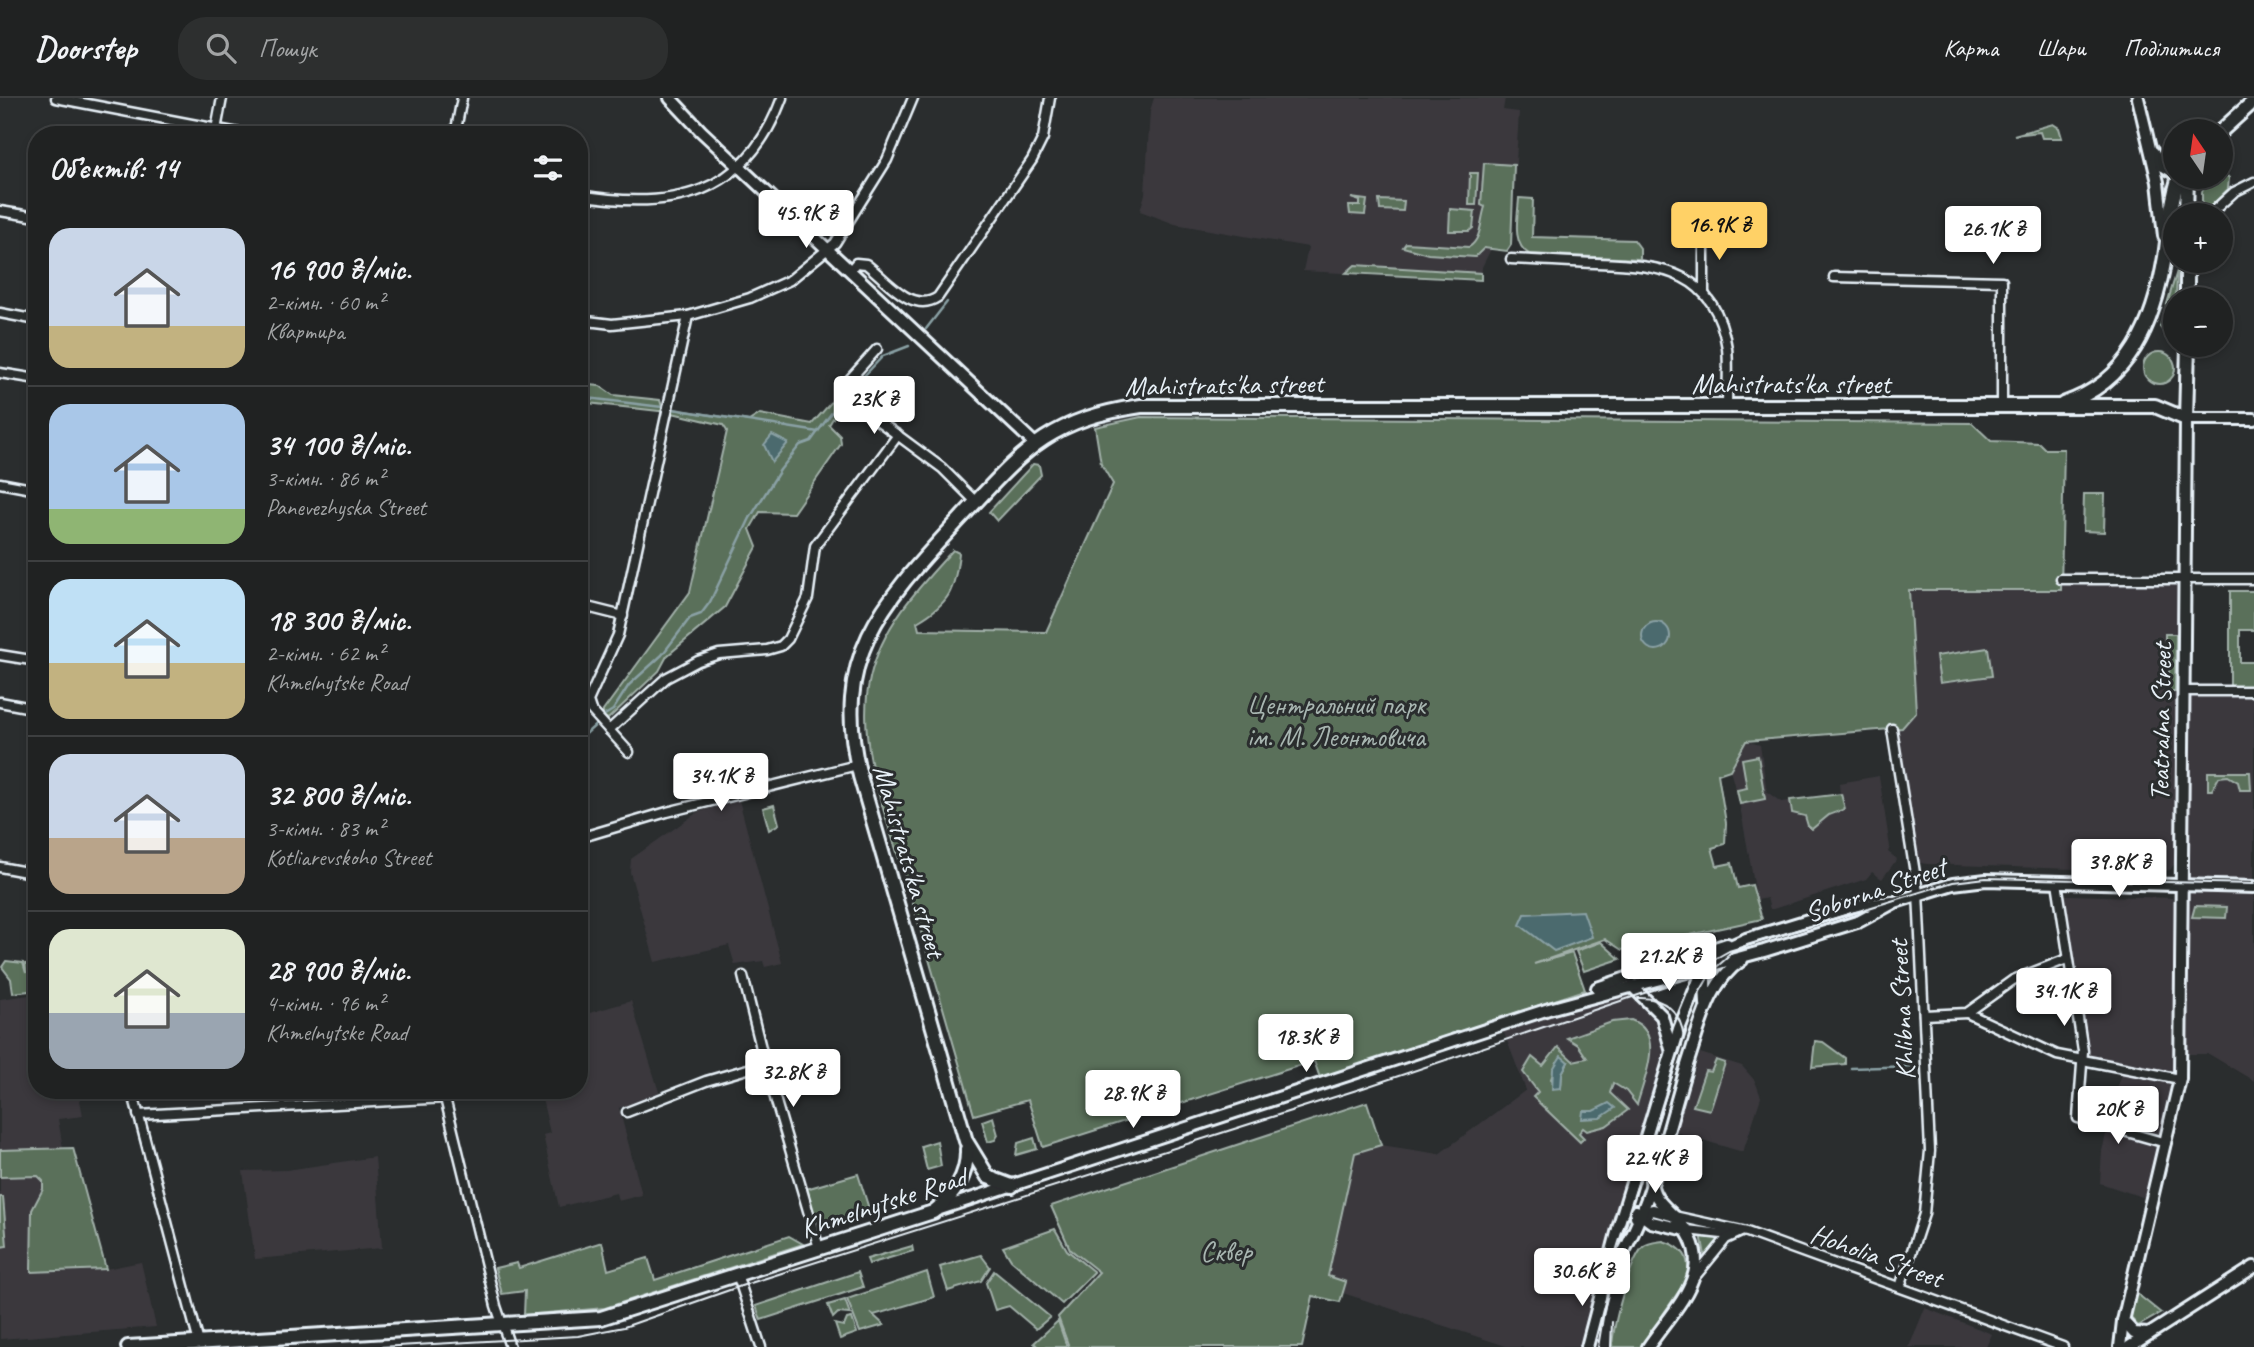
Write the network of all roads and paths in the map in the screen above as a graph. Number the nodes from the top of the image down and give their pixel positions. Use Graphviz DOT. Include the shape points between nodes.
graph roads {
  1 [pos="56,98"];
  2 [pos="222,98"];
  3 [pos="462,98"];
  4 [pos="670,98"];
  5 [pos="782,98"];
  6 [pos="913,98"];
  7 [pos="1051,98"];
  8 [pos="2138,98"];
  9 [pos="2254,101"];
  10 [pos="2233,120"];
  11 [pos="188,126"];
  12 [pos="217,126"];
  13 [pos="457,126"];
  14 [pos="2151,150"];
  15 [pos="738,166"];
  16 [pos="2163,166"];
  17 [pos="2157,179"];
  18 [pos="2163,180"];
  19 [pos="2254,183"];
  20 [pos="588,196"];
  21 [pos="2222,203"];
  22 [pos="0,211"];
  23 [pos="28,216"];
  24 [pos="1704,231"];
  25 [pos="2163,236"];
  26 [pos="829,250"];
  27 [pos="1511,259"];
  28 [pos="2163,263"];
  29 [pos="850,270"];
  30 [pos="1834,277"];
  31 [pos="1704,293"];
  32 [pos="0,313"];
  33 [pos="688,316"];
  34 [pos="28,318"];
  35 [pos="588,321"];
  36 [pos="877,349"];
  37 [pos="2188,357"];
  38 [pos="0,373"];
  39 [pos="28,378"];
  40 [pos="1727,407"];
  41 [pos="2053,407"];
  42 [pos="2002,408"];
  43 [pos="2254,419"];
  44 [pos="2186,423"];
  45 [pos="898,435"];
  46 [pos="1034,443"];
  47 [pos="0,483"];
  48 [pos="28,488"];
  49 [pos="976,502"];
  50 [pos="2061,579"];
  51 [pos="2187,579"];
  52 [pos="2254,579"];
  53 [pos="588,606"];
  54 [pos="623,615"];
  55 [pos="0,654"];
  56 [pos="28,659"];
  57 [pos="2185,691"];
  58 [pos="2254,691"];
  59 [pos="0,702"];
  60 [pos="28,707"];
  61 [pos="1892,729"];
  62 [pos="609,730"];
  63 [pos="629,752"];
  64 [pos="857,765"];
  65 [pos="588,835"];
  66 [pos="0,867"];
  67 [pos="28,872"];
  68 [pos="2057,882"];
  69 [pos="2182,885"];
  70 [pos="2254,887"];
  71 [pos="1919,895"];
  72 [pos="1895,902"];
  73 [pos="1746,939"];
  74 [pos="1764,951"];
  75 [pos="2067,959"];
  76 [pos="1678,961"];
  77 [pos="1701,970"];
  78 [pos="743,976"];
  79 [pos="1632,986"];
  80 [pos="1549,1009"];
  81 [pos="1705,1010"];
  82 [pos="1967,1013"];
  83 [pos="1924,1014"];
  84 [pos="1672,1052"];
  85 [pos="2083,1060"];
  86 [pos="765,1064"];
  87 [pos="2179,1079"];
  88 [pos="134,1099"];
  89 [pos="372,1099"];
  90 [pos="446,1099"];
  91 [pos="627,1112"];
  92 [pos="138,1115"];
  93 [pos="966,1141"];
  94 [pos="2166,1143"];
  95 [pos="1651,1180"];
  96 [pos="1012,1186"];
  97 [pos="1627,1200"];
  98 [pos="933,1212"];
  99 [pos="1639,1214"];
  100 [pos="1674,1216"];
  101 [pos="1651,1222"];
  102 [pos="1619,1225"];
  103 [pos="1687,1230"];
  104 [pos="1633,1231"];
  105 [pos="1744,1231"];
  106 [pos="1731,1235"];
  107 [pos="820,1248"];
  108 [pos="2254,1267"];
  109 [pos="737,1274"];
  110 [pos="1607,1278"];
  111 [pos="1695,1278"];
  112 [pos="1900,1287"];
  113 [pos="2123,1321"];
  114 [pos="502,1324"];
  115 [pos="2149,1334"];
  116 [pos="199,1345"];
  117 [pos="128,1347"];
  118 [pos="510,1347"];
  119 [pos="761,1347"];
  120 [pos="1587,1347"];
  121 [pos="1648,1347"];
  122 [pos="2063,1347"];
  123 [pos="2120,1347"];
  124 [pos="2129,1347"];
  1 -- 11 [label="street"];
  2 -- 12 [label="street"];
  3 -- 13 [label="street"];
  4 -- 15 [label="main road"];
  5 -- 15 [label="street" via="765,135"];
  6 -- 26 [label="street" via="875,182"];
  7 -- 29 [label="street" via="1043,138 1032,160 938,297 916,302 866,264 856,263"];
  8 -- 14 [label="main road"];
  9 -- 10 [label="main road"];
  14 -- 16 [label="main road"];
  14 -- 17 [label="main road"];
  15 -- 20 [label="street" via="701,190 660,202"];
  15 -- 26 [label="main road"];
  17 -- 18 [label="main road"];
  17 -- 25 [label="main road"];
  19 -- 21 [label="street"];
  22 -- 23 [label="street"];
  24 -- 31 [label="street"];
  26 -- 29 [label="main road"];
  26 -- 33 [label="street" via="790,280 750,298"];
  27 -- 31 [label="street" via="1642,264 1687,278"];
  28 -- 41 [label="main road" via="2151,309 2130,357 2096,390"];
  29 -- 46 [label="main road"];
  30 -- 42 [label="street" via="2003,281"];
  31 -- 40 [label="street" via="1716,309 1727,350"];
  32 -- 34 [label="street"];
  33 -- 35 [label="street" via="621,324"];
  33 -- 54 [label="street"];
  36 -- 45 [label="street" via="841,389 843,396"];
  37 -- 44 [label="main road, Teatralna Street"];
  38 -- 39 [label="street"];
  40 -- 42 [label="main road, Mahistrats'ka street"];
  40 -- 46 [label="main road, Mahistrats'ka street" via="1141,406 1076,420"];
  41 -- 42 [label="main road, Mahistrats'ka street"];
  41 -- 44 [label="main road, Mahistrats'ka street" via="2160,407"];
  43 -- 44 [label="main road"];
  44 -- 51 [label="main road, Teatralna Street"];
  45 -- 49 [label="street" via="942,468"];
  45 -- 62 [label="street" via="815,546 808,598 788,639 767,650 719,654 698,661 666,678"];
  46 -- 49 [label="main road, Mahistrats'ka street"];
  47 -- 48 [label="street"];
  49 -- 64 [label="main road, Mahistrats'ka street" via="899,585 870,631 851,701"];
  50 -- 51 [label="street"];
  51 -- 52 [label="street"];
  51 -- 57 [label="main road, Teatralna Street"];
  53 -- 54 [label="street"];
  54 -- 62 [label="street" via="588,701"];
  55 -- 56 [label="street"];
  57 -- 58 [label="street"];
  57 -- 69 [label="main road, Teatralna Street"];
  59 -- 60 [label="street"];
  61 -- 71 [label="street, Khlibna Street"];
  62 -- 63 [label="street"];
  64 -- 65 [label="street"];
  64 -- 93 [label="main road, Mahistrats'ka street"];
  66 -- 67 [label="street"];
  68 -- 69 [label="main road, Soborna Street"];
  68 -- 71 [label="main road, Soborna Street" via="1974,881"];
  68 -- 75 [label="street"];
  69 -- 70 [label="main road, Soborna Street"];
  69 -- 87 [label="main road, Teatralna Street"];
  71 -- 72 [label="main road, Soborna Street"];
  71 -- 83 [label="street, Khlibna Street"];
  72 -- 73 [label="main road" via="1854,906"];
  72 -- 74 [label="main road, Soborna Street" via="1860,921"];
  73 -- 76 [label="main road"];
  73 -- 77 [label="main road" via="1728,947"];
  74 -- 77 [label="main road, Khmelnytske Road"];
  74 -- 81 [label="main road" via="1725,974"];
  75 -- 82 [label="street" via="2013,980"];
  75 -- 85 [label="street"];
  76 -- 77 [label="main road"];
  76 -- 80 [label="main road"];
  77 -- 79 [label="main road, Khmelnytske Road"];
  77 -- 81 [label="main road"];
  77 -- 84 [label="main road"];
  78 -- 86 [label="street"];
  79 -- 80 [label="main road, Khmelnytske Road"];
  79 -- 84 [label="main road" via="1662,1016"];
  80 -- 96 [label="main road, Khmelnytske Road"];
  81 -- 95 [label="main road"];
  82 -- 83 [label="street"];
  82 -- 85 [label="street" via="2057,1055"];
  83 -- 112 [label="street, Khlibna Street" via="1929,1172 1924,1214"];
  84 -- 97 [label="main road"];
  85 -- 87 [label="street"];
  85 -- 94 [label="street" via="2078,1118"];
  86 -- 91 [label="street"];
  86 -- 107 [label="street"];
  87 -- 94 [label="main road, Teatralna Street"];
  88 -- 92 [label="street"];
  89 -- 92 [label="street"];
  90 -- 114 [label="street"];
  92 -- 116 [label="street"];
  93 -- 96 [label="main road" via="988,1177"];
  93 -- 98 [label="main road" via="963,1176 951,1197"];
  94 -- 113 [label="main road, Teatralna Street"];
  95 -- 99 [label="main road"];
  95 -- 100 [label="main road" via="1655,1196"];
  96 -- 98 [label="main road, Khmelnytske Road"];
  97 -- 99 [label="main road"];
  97 -- 102 [label="main road"];
  98 -- 107 [label="main road, Khmelnytske Road"];
  99 -- 100 [label="main road" via="1653,1210"];
  99 -- 101 [label="main road"];
  99 -- 102 [label="main road"];
  99 -- 104 [label="main road"];
  100 -- 103 [label="main road"];
  100 -- 105 [label="street, Hoholia Street"];
  101 -- 103 [label="main road"];
  101 -- 104 [label="main road"];
  102 -- 110 [label="main road"];
  103 -- 106 [label="street"];
  103 -- 111 [label="main road" via="1698,1256"];
  104 -- 110 [label="main road"];
  105 -- 106 [label="street"];
  105 -- 112 [label="street, Hoholia Street"];
  106 -- 111 [label="street"];
  107 -- 109 [label="main road, Khmelnytske Road"];
  108 -- 115 [label="main road"];
  109 -- 114 [label="main road, Khmelnytske Road" via="601,1318"];
  109 -- 119 [label="street"];
  110 -- 120 [label="main road"];
  111 -- 121 [label="main road"];
  112 -- 122 [label="street, Hoholia Street"];
  113 -- 115 [label="main road" via="2134,1333"];
  113 -- 123 [label="main road, Teatralna Street"];
  114 -- 116 [label="main road, Khmelnytske Road"];
  114 -- 118 [label="street"];
  115 -- 124 [label="main road"];
  116 -- 117 [label="main road, Khmelnytske Road"];
}
